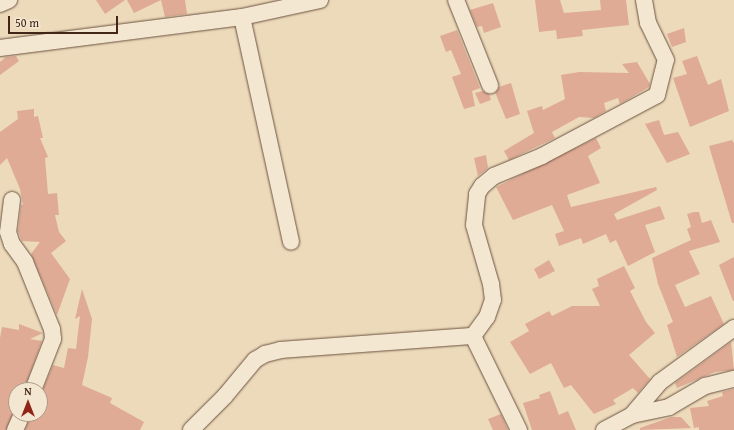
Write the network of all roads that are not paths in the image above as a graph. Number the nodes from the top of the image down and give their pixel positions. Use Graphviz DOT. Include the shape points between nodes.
graph roads {
  1 [pos="10,0"];
  2 [pos="320,0"];
  3 [pos="456,0"];
  4 [pos="644,0"];
  5 [pos="0,4"];
  6 [pos="242,17"];
  7 [pos="0,48"];
  8 [pos="490,85"];
  9 [pos="12,200"];
  10 [pos="291,242"];
  11 [pos="734,328"];
  12 [pos="472,336"];
  13 [pos="734,379"];
  14 [pos="36,382"];
  15 [pos="631,421"];
  16 [pos="191,430"];
  17 [pos="519,430"];
  18 [pos="604,430"];
  1 -- 5 [label="street"];
  2 -- 6 [label="street"];
  3 -- 8 [label="street"];
  4 -- 12 [label="street" via="648,22 666,60 657,95 542,156 494,176 477,194 474,224 493,300 488,317"];
  6 -- 7 [label="street"];
  6 -- 10 [label="street"];
  9 -- 14 [label="street" via="8,232 12,244 25,262 52,329 53,338"];
  11 -- 15 [label="street" via="660,382"];
  12 -- 16 [label="street" via="281,350 265,354 255,360 225,396"];
  12 -- 17 [label="street"];
  13 -- 15 [label="street" via="705,386 669,407"];
  15 -- 18 [label="street"];
}
